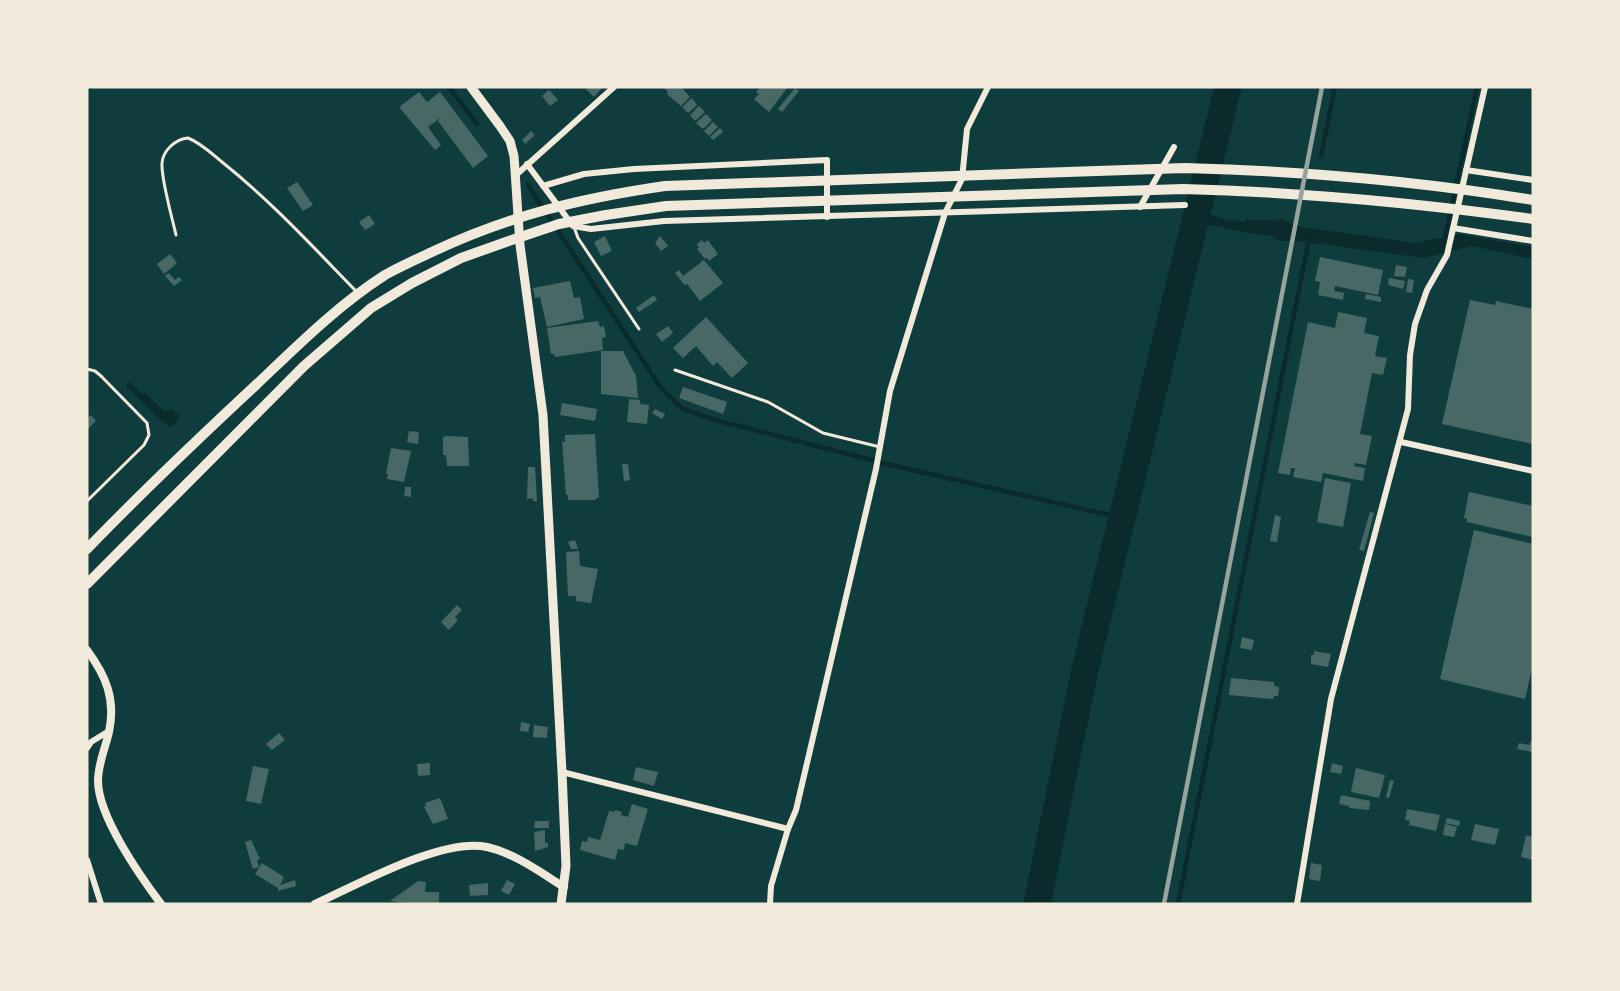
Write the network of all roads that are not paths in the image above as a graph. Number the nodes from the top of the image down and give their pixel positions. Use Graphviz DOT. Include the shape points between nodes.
graph roads {
  1 [pos="471,87"];
  2 [pos="614,87"];
  3 [pos="988,87"];
  4 [pos="1485,87"];
  5 [pos="1174,147"];
  6 [pos="528,165"];
  7 [pos="1466,170"];
  8 [pos="516,175"];
  9 [pos="1533,180"];
  10 [pos="543,186"];
  11 [pos="1533,200"];
  12 [pos="1185,206"];
  13 [pos="1140,207"];
  14 [pos="945,213"];
  15 [pos="827,216"];
  16 [pos="1533,219"];
  17 [pos="573,226"];
  18 [pos="1453,231"];
  19 [pos="176,235"];
  20 [pos="1533,241"];
  21 [pos="359,294"];
  22 [pos="639,329"];
  23 [pos="87,369"];
  24 [pos="675,370"];
  25 [pos="1401,442"];
  26 [pos="881,447"];
  27 [pos="1533,471"];
  28 [pos="87,501"];
  29 [pos="87,549"];
  30 [pos="87,584"];
  31 [pos="87,650"];
  32 [pos="109,731"];
  33 [pos="87,748"];
  34 [pos="562,772"];
  35 [pos="788,829"];
  36 [pos="87,861"];
  37 [pos="564,887"];
  38 [pos="101,904"];
  39 [pos="160,904"];
  40 [pos="315,904"];
  41 [pos="561,904"];
  42 [pos="770,904"];
  43 [pos="1297,904"];
  1 -- 8 [label="main road" via="510,141"];
  2 -- 6 [label="street"];
  3 -- 14 [label="street" via="967,129 962,179"];
  4 -- 7 [label="street"];
  5 -- 13 [label="street"];
  6 -- 8 [label="street"];
  6 -- 10 [label="street"];
  7 -- 9 [label="street"];
  7 -- 18 [label="street"];
  8 -- 34 [label="main road" via="520,245 543,415"];
  10 -- 15 [label="street" via="585,174 634,169 827,160"];
  10 -- 17 [label="street"];
  11 -- 21 [label="main road" via="1264,170 1185,168 665,186 603,195 498,224 402,266"];
  12 -- 13 [label="street"];
  13 -- 14 [label="street"];
  14 -- 15 [label="street"];
  14 -- 26 [label="street" via="890,391"];
  15 -- 17 [label="street" via="664,221 591,229"];
  16 -- 30 [label="main road" via="1373,200 1183,189 666,207 560,224 460,258 371,308 304,366"];
  17 -- 22 [label="lane"];
  18 -- 20 [label="street"];
  18 -- 25 [label="street" via="1448,255 1427,291 1415,324 1408,409"];
  19 -- 21 [label="lane" via="162,164 168,149 188,138 277,210"];
  21 -- 29 [label="main road" via="236,403"];
  23 -- 28 [label="lane" via="101,376 147,423 149,435 144,445"];
  24 -- 26 [label="lane" via="768,402 823,433"];
  25 -- 27 [label="street"];
  25 -- 43 [label="street" via="1331,699"];
  26 -- 35 [label="street" via="796,810"];
  31 -- 32 [label="street" via="108,687"];
  32 -- 33 [label="street"];
  32 -- 39 [label="street" via="98,783 103,805"];
  34 -- 35 [label="street"];
  34 -- 37 [label="main road"];
  35 -- 42 [label="street" via="771,885"];
  36 -- 38 [label="street"];
  37 -- 40 [label="street" via="503,852 467,845 443,849"];
  37 -- 41 [label="main road"];
}
